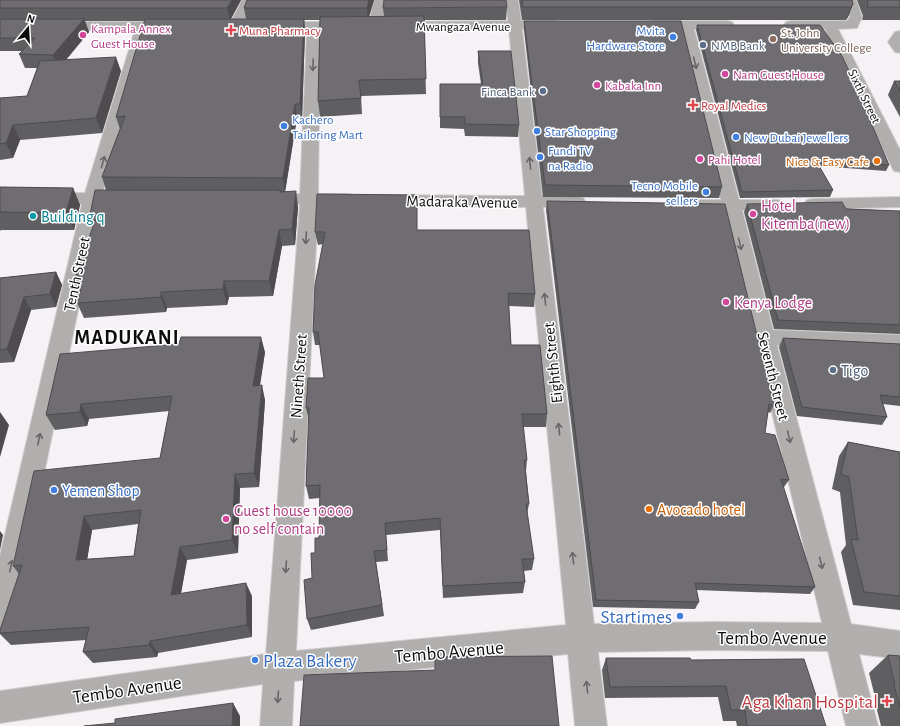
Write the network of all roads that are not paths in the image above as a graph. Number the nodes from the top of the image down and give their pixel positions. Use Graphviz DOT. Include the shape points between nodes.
graph roads {
  1 [pos="248,0"];
  2 [pos="380,0"];
  3 [pos="512,0"];
  4 [pos="850,0"];
  5 [pos="569,25"];
  6 [pos="639,25"];
  7 [pos="686,25"];
  8 [pos="739,25"];
  9 [pos="777,25"];
  10 [pos="830,25"];
  11 [pos="0,26"];
  12 [pos="143,26"];
  13 [pos="182,26"];
  14 [pos="221,26"];
  15 [pos="236,26"];
  16 [pos="314,26"];
  17 [pos="375,26"];
  18 [pos="515,26"];
  19 [pos="900,35"];
  20 [pos="900,49"];
  21 [pos="900,167"];
  22 [pos="0,198"];
  23 [pos="92,199"];
  24 [pos="139,199"];
  25 [pos="254,199"];
  26 [pos="309,199"];
  27 [pos="534,201"];
  28 [pos="900,202"];
  29 [pos="590,203"];
  30 [pos="676,204"];
  31 [pos="731,206"];
  32 [pos="764,337"];
  33 [pos="900,343"];
  34 [pos="0,618"];
  35 [pos="840,637"];
  36 [pos="582,638"];
  37 [pos="900,645"];
  38 [pos="280,667"];
  39 [pos="0,707"];
  40 [pos="276,726"];
  41 [pos="591,726"];
  42 [pos="862,726"];
  1 -- 15 [label="street"];
  2 -- 17 [label="street"];
  3 -- 18 [label="street, Eighth Street"];
  4 -- 10 [label="street" via="856,17 852,25"];
  5 -- 18 [label="street, Mwangaza Avenue"];
  6 -- 7 [label="street"];
  7 -- 8 [label="street"];
  7 -- 31 [label="street, Seventh Street, one-way"];
  9 -- 10 [label="street"];
  10 -- 21 [label="street, Sixth Street"];
  11 -- 12 [label="street"];
  12 -- 13 [label="street"];
  23 -- 12 [label="street, Tenth Street, one-way"];
  14 -- 15 [label="street, Mwangaza Avenue"];
  15 -- 16 [label="street, Mwangaza Avenue"];
  16 -- 17 [label="street, Mwangaza Avenue"];
  16 -- 26 [label="street, Nineth Street, one-way"];
  17 -- 18 [label="street, Mwangaza Avenue"];
  27 -- 18 [label="street, Eighth Street, one-way"];
  19 -- 20 [label="street" via="895,42"];
  22 -- 23 [label="street"];
  23 -- 24 [label="street"];
  34 -- 23 [label="street, Tenth Street, one-way"];
  25 -- 26 [label="street, Madaraka Avenue"];
  26 -- 27 [label="street, Madaraka Avenue"];
  26 -- 38 [label="street, Nineth Street, one-way"];
  27 -- 29 [label="street, Madaraka Avenue"];
  36 -- 27 [label="street, Eighth Street, one-way"];
  28 -- 31 [label="street"];
  30 -- 31 [label="street"];
  31 -- 32 [label="street, Seventh Street, one-way"];
  32 -- 33 [label="street"];
  32 -- 35 [label="street, Seventh Street, one-way"];
  35 -- 36 [label="street, Tembo Avenue"];
  35 -- 37 [label="street, Tembo Avenue"];
  35 -- 42 [label="street, Seventh Street"];
  36 -- 38 [label="street, Tembo Avenue"];
  41 -- 36 [label="street, Eighth Street, one-way"];
  38 -- 39 [label="street, Tembo Avenue"];
  38 -- 40 [label="street, Nineth Street, one-way"];
}
